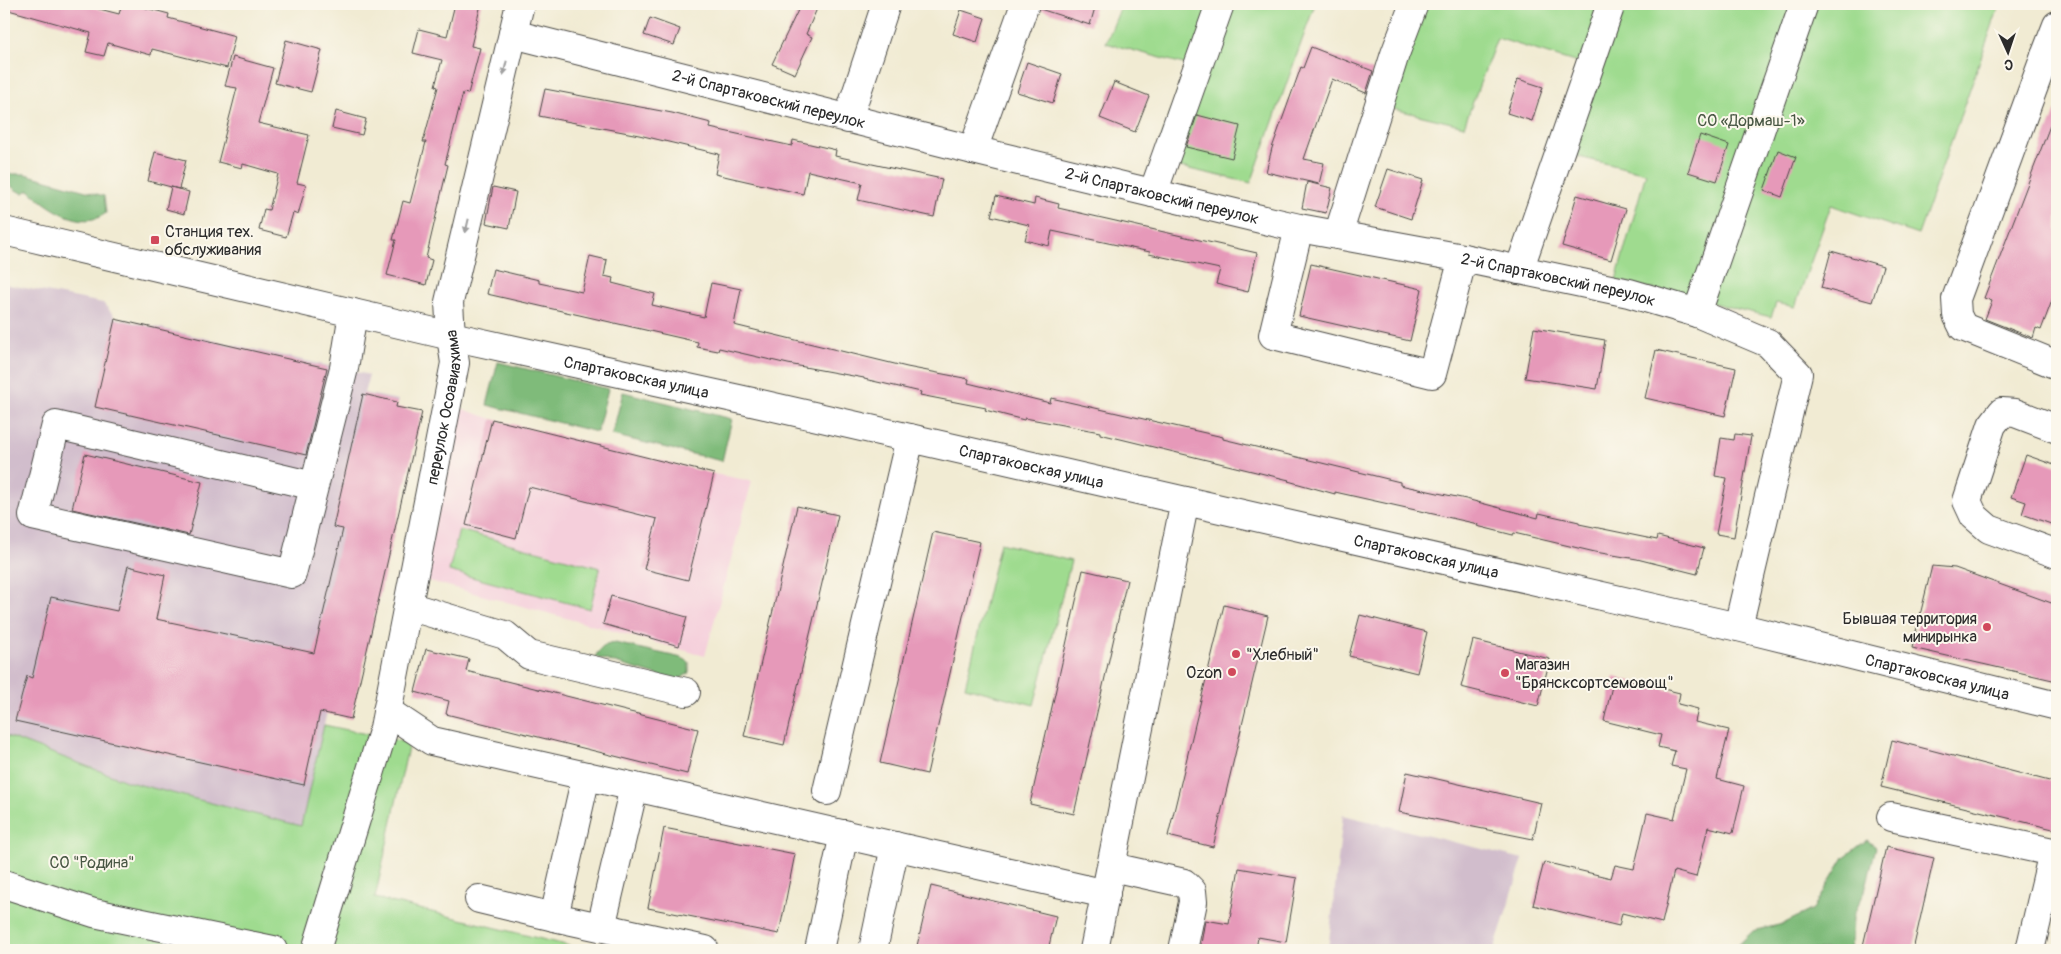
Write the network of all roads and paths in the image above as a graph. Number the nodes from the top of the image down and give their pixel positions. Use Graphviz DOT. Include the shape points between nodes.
graph roads {
  1 [pos="520,4"];
  2 [pos="886,4"];
  3 [pos="1024,4"];
  4 [pos="1220,4"];
  5 [pos="1414,4"];
  6 [pos="1611,4"];
  7 [pos="1804,4"];
  8 [pos="2057,25"];
  9 [pos="513,34"];
  10 [pos="2051,58"];
  11 [pos="848,119"];
  12 [pos="973,150"];
  13 [pos="1153,194"];
  14 [pos="1299,228"];
  15 [pos="4,231"];
  16 [pos="1338,235"];
  17 [pos="1463,258"];
  18 [pos="1519,270"];
  19 [pos="353,313"];
  20 [pos="1697,313"];
  21 [pos="451,336"];
  22 [pos="2057,365"];
  23 [pos="2057,428"];
  24 [pos="910,438"];
  25 [pos="314,486"];
  26 [pos="1185,500"];
  27 [pos="2057,554"];
  28 [pos="408,606"];
  29 [pos="1738,627"];
  30 [pos="686,692"];
  31 [pos="2057,706"];
  32 [pos="387,711"];
  33 [pos="586,776"];
  34 [pos="634,787"];
  35 [pos="827,791"];
  36 [pos="1892,817"];
  37 [pos="844,834"];
  38 [pos="895,846"];
  39 [pos="2055,852"];
  40 [pos="1112,866"];
  41 [pos="4,884"];
  42 [pos="1106,894"];
  43 [pos="479,899"];
  44 [pos="554,917"];
  45 [pos="601,927"];
  46 [pos="273,950"];
  47 [pos="316,950"];
  48 [pos="705,950"];
  49 [pos="819,950"];
  50 [pos="873,950"];
  51 [pos="1094,950"];
  52 [pos="1183,950"];
  53 [pos="2030,950"];
  1 -- 9 [label="street, переулок Осоавиахима"];
  2 -- 11 [label="street"];
  3 -- 12 [label="street"];
  4 -- 13 [label="street"];
  5 -- 16 [label="street" via="1394,54"];
  6 -- 18 [label="street"];
  7 -- 20 [label="street"];
  8 -- 10 [label="street"];
  9 -- 11 [label="street, 2-й Спартаковский переулок"];
  9 -- 21 [label="street, переулок Осоавиахима, one-way" via="449,302"];
  10 -- 22 [label="street" via="1956,299 1957,315 1963,327"];
  11 -- 12 [label="street, 2-й Спартаковский переулок"];
  12 -- 13 [label="street, 2-й Спартаковский переулок"];
  13 -- 14 [label="street, 2-й Спартаковский переулок"];
  14 -- 16 [label="street, 2-й Спартаковский переулок"];
  14 -- 17 [label="street" via="1273,335 1432,374"];
  15 -- 19 [label="street, Спартаковская улица"];
  16 -- 17 [label="street, 2-й Спартаковский переулок"];
  17 -- 18 [label="street, 2-й Спартаковский переулок"];
  18 -- 20 [label="street, 2-й Спартаковский переулок" via="1629,293"];
  19 -- 21 [label="street, Спартаковская улица"];
  19 -- 25 [label="street" via="344,368"];
  20 -- 29 [label="street, 2-й Спартаковский переулок" via="1768,343 1798,374"];
  21 -- 24 [label="street, Спартаковская улица"];
  21 -- 28 [label="street, переулок Осоавиахима" via="456,363"];
  23 -- 27 [label="street" via="2015,412 2002,412 1992,424 1967,501 1974,516 1989,528"];
  24 -- 26 [label="street, Спартаковская улица"];
  24 -- 35 [label="street"];
  25 -- 25 [label="street" via="292,574 32,516 56,425"];
  26 -- 29 [label="street, Спартаковская улица"];
  26 -- 40 [label="street"];
  28 -- 30 [label="street" via="505,635 529,655"];
  28 -- 32 [label="street, переулок Осоавиахима"];
  29 -- 31 [label="street, Спартаковская улица"];
  32 -- 33 [label="street" via="432,741"];
  32 -- 47 [label="street, переулок Осоавиахима"];
  33 -- 34 [label="street"];
  33 -- 44 [label="street"];
  34 -- 37 [label="street"];
  34 -- 45 [label="street"];
  36 -- 39 [label="street"];
  37 -- 38 [label="street"];
  37 -- 49 [label="street"];
  38 -- 42 [label="street"];
  38 -- 50 [label="street"];
  39 -- 53 [label="street"];
  40 -- 42 [label="street"];
  40 -- 52 [label="street" via="1184,883 1192,891 1193,902"];
  41 -- 46 [label="street" via="94,912"];
  42 -- 51 [label="street"];
  43 -- 44 [label="street"];
  44 -- 45 [label="street"];
  45 -- 48 [label="street"];
}
